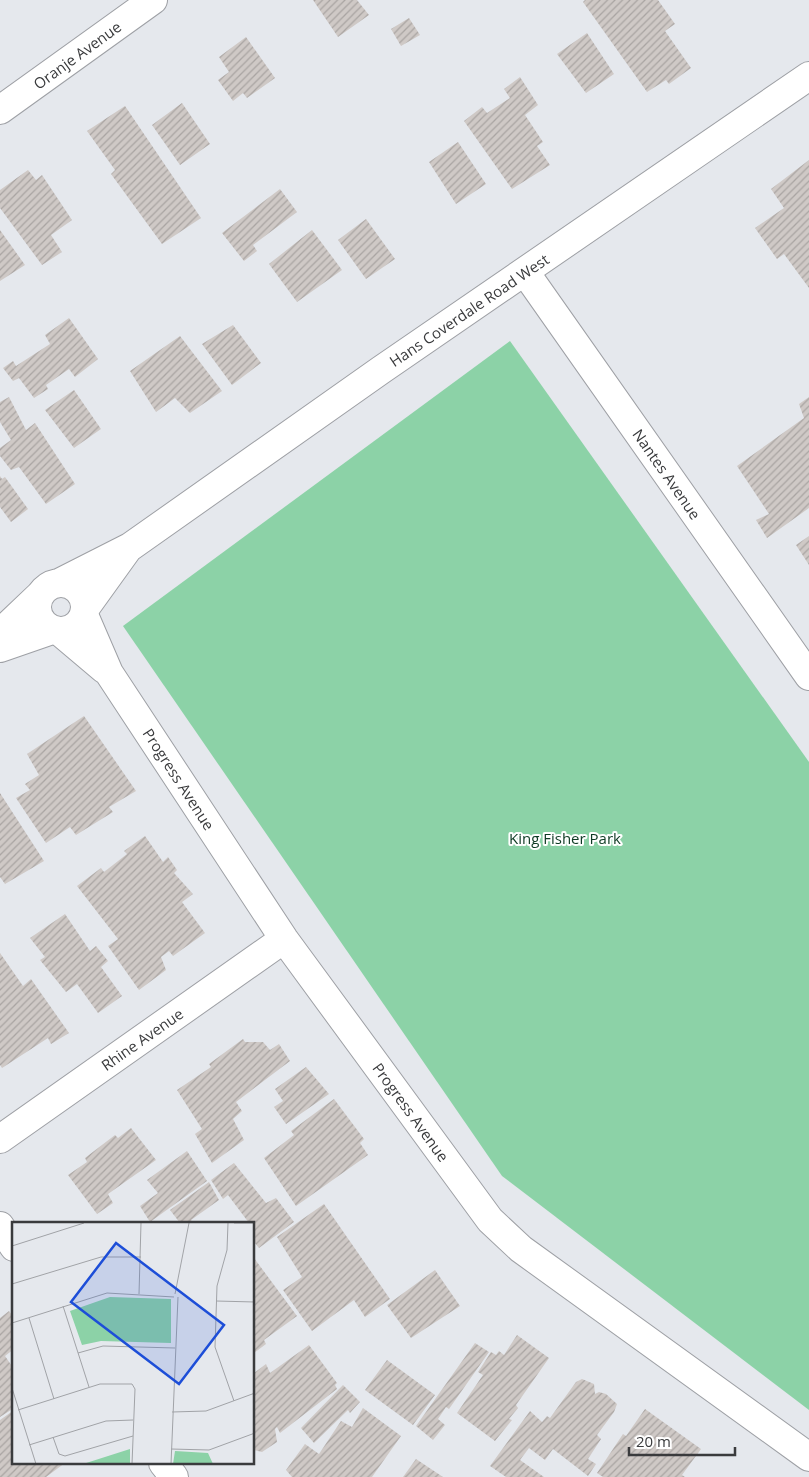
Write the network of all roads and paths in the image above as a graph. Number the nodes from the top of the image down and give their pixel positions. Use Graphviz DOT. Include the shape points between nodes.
graph roads {
  1 [pos="153,0"];
  2 [pos="809,76"];
  3 [pos="0,110"];
  4 [pos="525,272"];
  5 [pos="130,547"];
  6 [pos="50,589"];
  7 [pos="85,611"];
  8 [pos="56,630"];
  9 [pos="0,633"];
  10 [pos="0,648"];
  11 [pos="109,673"];
  12 [pos="809,676"];
  13 [pos="284,939"];
  14 [pos="0,1139"];
  15 [pos="0,1226"];
  16 [pos="12,1244"];
  17 [pos="809,1457"];
  18 [pos="164,1464"];
  19 [pos="174,1477"];
  1 -- 3 [label="street, Oranje Avenue"];
  2 -- 4 [label="street, Hans Coverdale Road West"];
  4 -- 5 [label="street, Hans Coverdale Road West"];
  4 -- 12 [label="street, Nantes Avenue"];
  5 -- 6 [label="street, Hans Coverdale Road West"];
  5 -- 7 [label="street, Hans Coverdale Road West"];
  6 -- 7 [label="street" via="75,586 84,599"];
  6 -- 8 [label="street" via="37,611 44,625"];
  6 -- 9 [label="street, Hans Coverdale Road West"];
  7 -- 8 [label="street" via="75,628"];
  7 -- 11 [label="street, Progress Avenue"];
  8 -- 10 [label="street"];
  8 -- 11 [label="street, Progress Avenue"];
  11 -- 13 [label="street, Progress Avenue"];
  13 -- 14 [label="street, Rhine Avenue"];
  13 -- 17 [label="street, Progress Avenue" via="490,1220 521,1249"];
  15 -- 16 [label="street"];
  18 -- 19 [label="street"];
}
